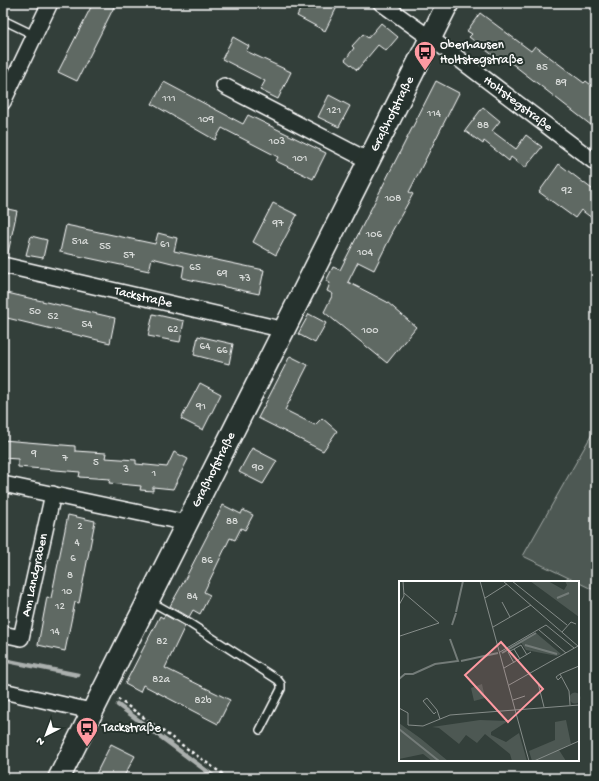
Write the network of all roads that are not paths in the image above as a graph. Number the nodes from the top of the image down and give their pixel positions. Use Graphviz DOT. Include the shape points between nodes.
graph roads {
  1 [pos="50,3"];
  2 [pos="381,3"];
  3 [pos="448,3"];
  4 [pos="3,20"];
  5 [pos="34,35"];
  6 [pos="430,39"];
  7 [pos="224,86"];
  8 [pos="3,102"];
  9 [pos="369,161"];
  10 [pos="596,163"];
  11 [pos="3,265"];
  12 [pos="285,330"];
  13 [pos="3,484"];
  14 [pos="53,494"];
  15 [pos="187,523"];
  16 [pos="148,600"];
  17 [pos="3,634"];
  18 [pos="3,691"];
  19 [pos="91,711"];
  20 [pos="260,730"];
  21 [pos="59,778"];
  1 -- 5 [label="street"];
  2 -- 6 [label="street, Holtstegstraße"];
  3 -- 6 [label="street, Graßhofstraße"];
  4 -- 5 [label="lane"];
  5 -- 8 [label="street"];
  6 -- 9 [label="street, Graßhofstraße"];
  6 -- 10 [label="street, Holtstegstraße"];
  7 -- 9 [label="street, Graßhofstraße"];
  9 -- 12 [label="street, Graßhofstraße"];
  11 -- 12 [label="street, Tackstraße"];
  12 -- 15 [label="street, Graßhofstraße"];
  13 -- 14 [label="street"];
  14 -- 15 [label="street"];
  14 -- 17 [label="street, Am Landgraben" via="21,638"];
  15 -- 16 [label="street, Graßhofstraße"];
  16 -- 19 [label="street, Graßhofstraße"];
  16 -- 20 [label="lane" via="278,680 281,689"];
  18 -- 19 [label="street"];
  19 -- 21 [label="street, Graßhofstraße"];
}
